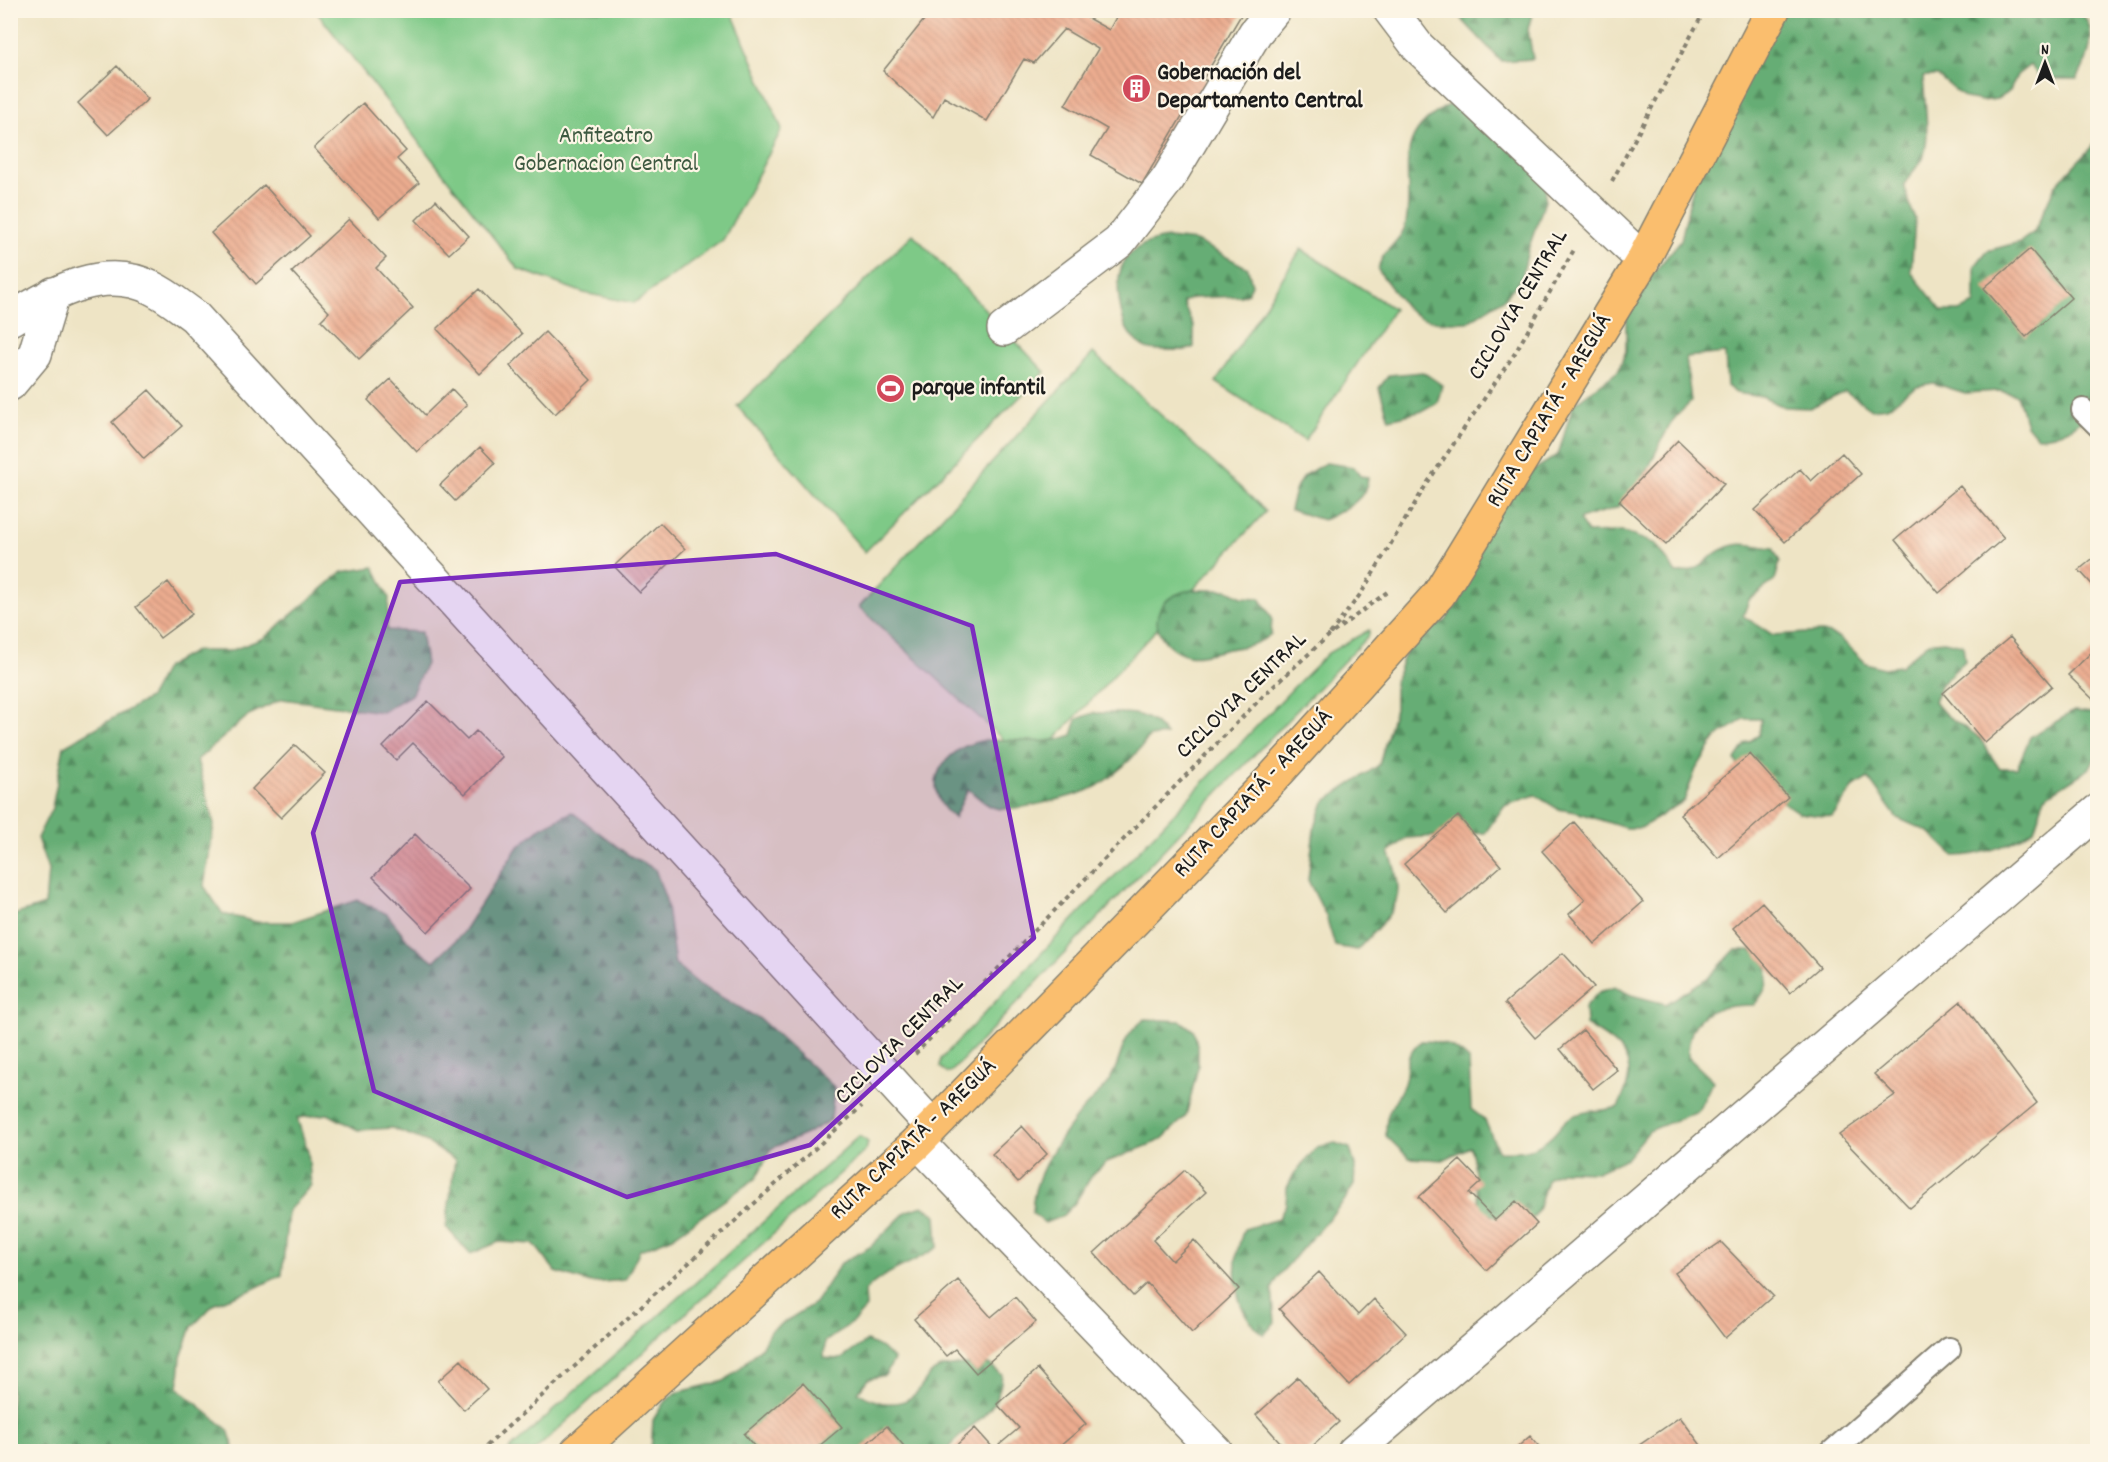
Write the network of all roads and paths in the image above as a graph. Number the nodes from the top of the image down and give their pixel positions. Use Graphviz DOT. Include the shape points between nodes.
graph roads {
  1 [pos="1274,10"];
  2 [pos="1390,10"];
  3 [pos="1705,10"];
  4 [pos="1773,10"];
  5 [pos="1608,188"];
  6 [pos="1579,241"];
  7 [pos="1643,260"];
  8 [pos="53,294"];
  9 [pos="10,319"];
  10 [pos="1004,329"];
  11 [pos="10,384"];
  12 [pos="1395,586"];
  13 [pos="1326,638"];
  14 [pos="2097,811"];
  15 [pos="890,1080"];
  16 [pos="925,1134"];
  17 [pos="1949,1349"];
  18 [pos="583,1450"];
  19 [pos="480,1452"];
  20 [pos="1216,1452"];
  21 [pos="1354,1452"];
  22 [pos="1832,1452"];
  1 -- 10 [label="street" via="1255,33 1167,178 1119,242"];
  2 -- 7 [label="street" via="1418,47"];
  3 -- 5 [label="path"];
  4 -- 7 [label="main road, RUTA CAPIATÁ - AREGUÁ"];
  6 -- 13 [label="path, CICLOVIA CENTRAL" via="1515,353 1426,484 1362,592"];
  7 -- 16 [label="main road, RUTA CAPIATÁ - AREGUÁ" via="1439,594 1270,781"];
  8 -- 9 [label="street"];
  8 -- 11 [label="street" via="35,354"];
  8 -- 15 [label="street" via="88,280 122,278 152,288 194,316"];
  12 -- 13 [label="path, CICLOVIA CENTRAL"];
  13 -- 15 [label="path, CICLOVIA CENTRAL" via="1264,695"];
  14 -- 21 [label="street"];
  15 -- 16 [label="street"];
  15 -- 19 [label="path, CICLOVIA CENTRAL"];
  16 -- 18 [label="main road, RUTA CAPIATÁ - AREGUÁ"];
  16 -- 20 [label="street"];
  17 -- 22 [label="lane"];
}
